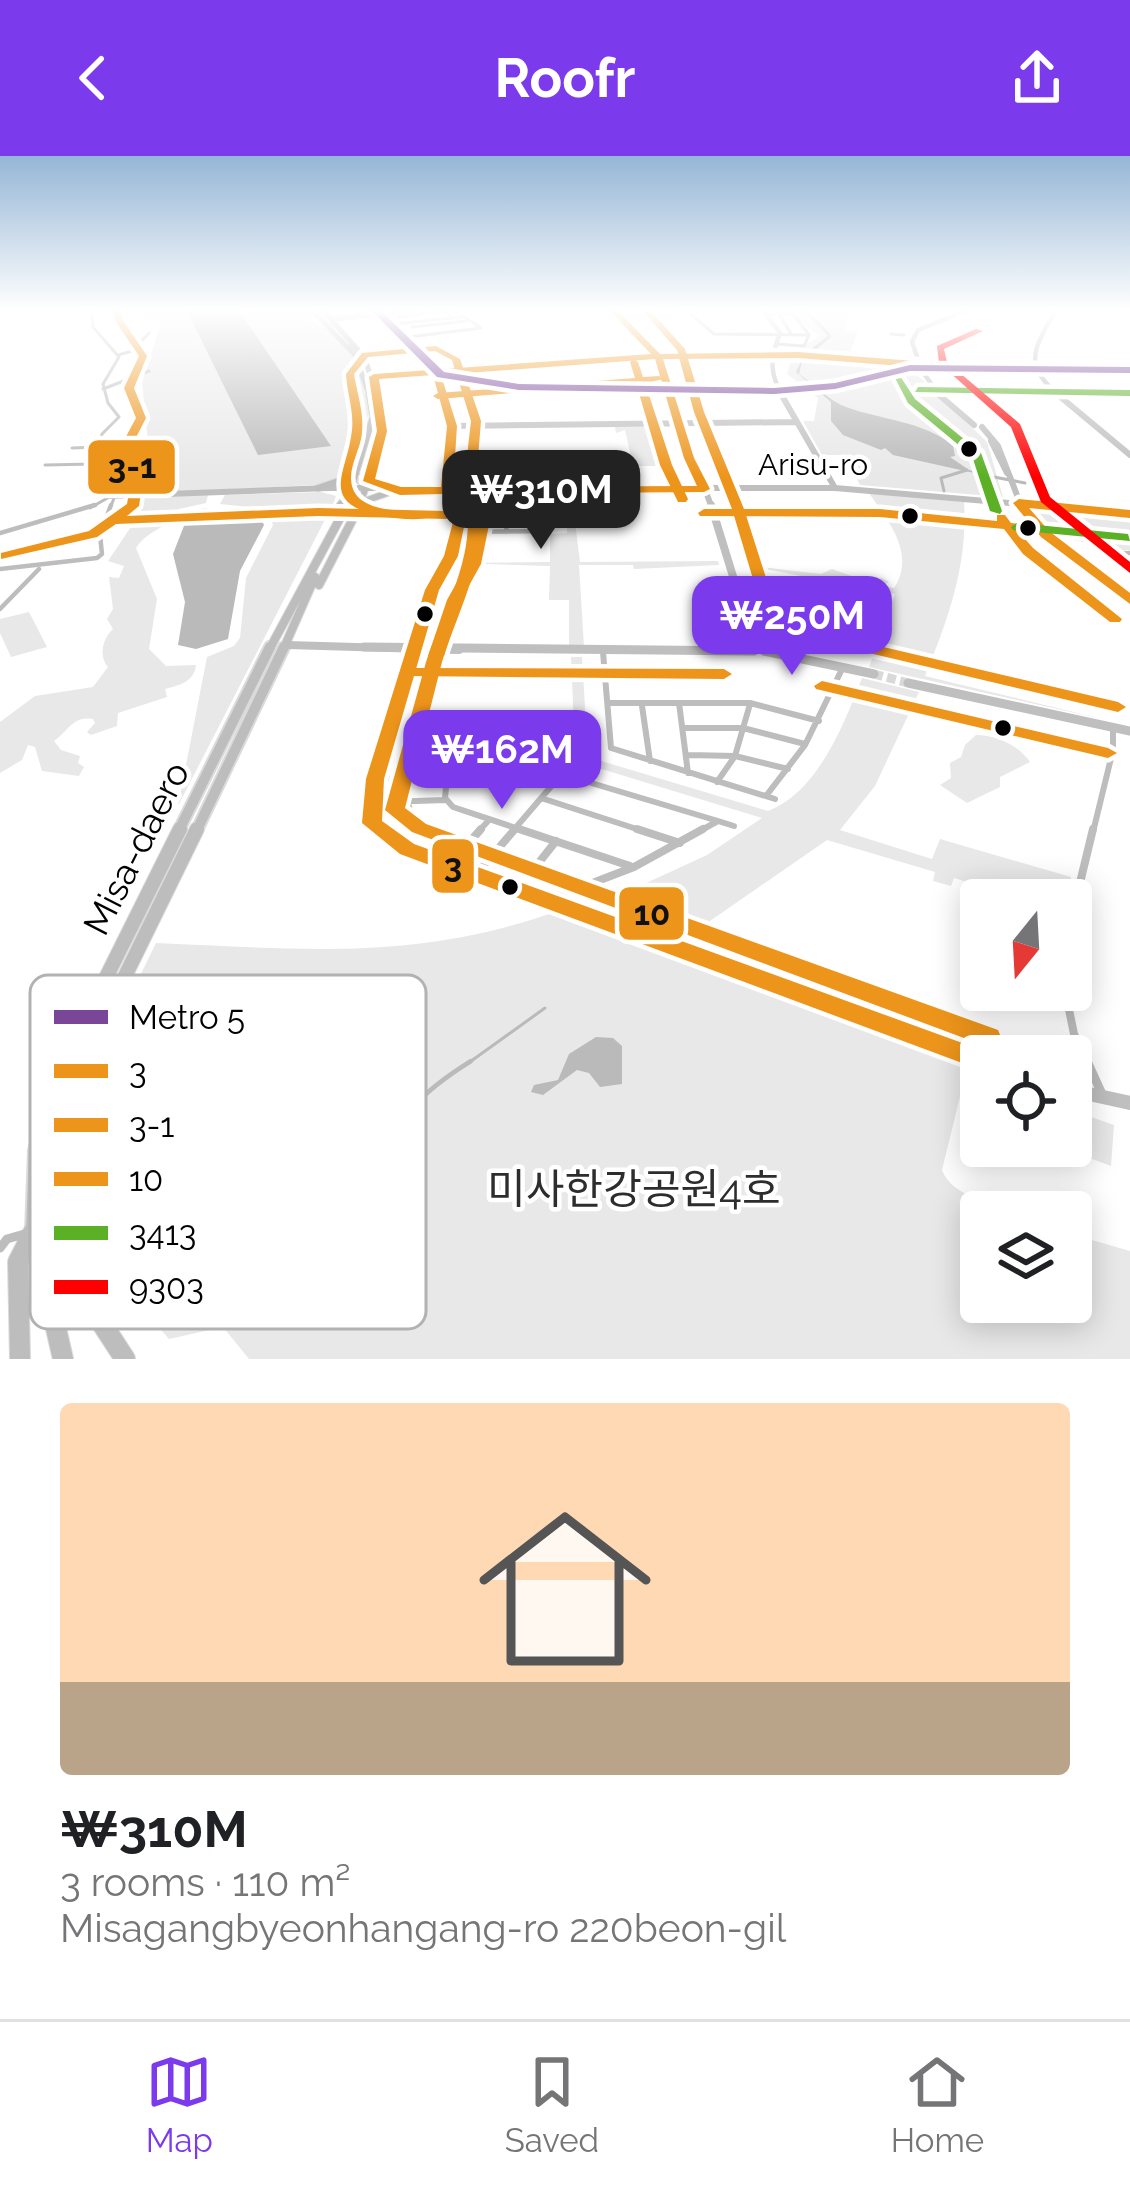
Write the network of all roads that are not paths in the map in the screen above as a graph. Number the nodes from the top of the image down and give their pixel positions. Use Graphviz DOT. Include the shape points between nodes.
graph roads {
  1 [pos="114,365"];
  2 [pos="360,365"];
  3 [pos="365,365"];
  4 [pos="431,365"];
  5 [pos="525,365"];
  6 [pos="660,365"];
  7 [pos="772,365"];
  8 [pos="908,365"];
  9 [pos="917,366"];
  10 [pos="1035,368"];
  11 [pos="1130,370"];
  12 [pos="148,371"];
  13 [pos="436,372"];
  14 [pos="374,377"];
  15 [pos="103,389"];
  16 [pos="376,417"];
  17 [pos="796,422"];
  18 [pos="677,423"];
  19 [pos="452,426"];
  20 [pos="99,447"];
  21 [pos="72,448"];
  22 [pos="121,451"];
  23 [pos="1130,455"];
  24 [pos="45,465"];
  25 [pos="95,468"];
  26 [pos="112,477"];
  27 [pos="365,478"];
  28 [pos="318,488"];
  29 [pos="836,488"];
  30 [pos="350,489"];
  31 [pos="704,489"];
  32 [pos="447,490"];
  33 [pos="551,490"];
  34 [pos="393,491"];
  35 [pos="113,496"];
  36 [pos="1018,503"];
  37 [pos="509,504"];
  38 [pos="535,504"];
  39 [pos="546,504"];
  40 [pos="350,505"];
  41 [pos="1130,514"];
  42 [pos="459,519"];
  43 [pos="479,519"];
  44 [pos="507,519"];
  45 [pos="534,519"];
  46 [pos="551,519"];
  47 [pos="457,532"];
  48 [pos="506,532"];
  49 [pos="0,533"];
  50 [pos="1130,553"];
  51 [pos="41,567"];
  52 [pos="0,569"];
  53 [pos="1130,572"];
  54 [pos="1130,600"];
  55 [pos="297,607"];
  56 [pos="0,609"];
  57 [pos="746,616"];
  58 [pos="287,645"];
  59 [pos="757,646"];
  60 [pos="413,649"];
  61 [pos="603,652"];
  62 [pos="827,663"];
  63 [pos="843,667"];
  64 [pos="874,674"];
  65 [pos="908,683"];
  66 [pos="608,703"];
  67 [pos="679,703"];
  68 [pos="751,703"];
  69 [pos="642,704"];
  70 [pos="819,721"];
  71 [pos="684,728"];
  72 [pos="743,728"];
  73 [pos="1114,730"];
  74 [pos="1130,731"];
  75 [pos="806,745"];
  76 [pos="688,754"];
  77 [pos="735,756"];
  78 [pos="650,761"];
  79 [pos="788,770"];
  80 [pos="688,773"];
  81 [pos="560,776"];
  82 [pos="447,778"];
  83 [pos="375,779"];
  84 [pos="717,782"];
  85 [pos="404,797"];
  86 [pos="541,798"];
  87 [pos="446,800"];
  88 [pos="385,802"];
  89 [pos="490,819"];
  90 [pos="718,821"];
  91 [pos="734,826"];
  92 [pos="515,828"];
  93 [pos="556,842"];
  94 [pos="680,843"];
  95 [pos="467,844"];
  96 [pos="493,854"];
  97 [pos="502,860"];
  98 [pos="634,867"];
  99 [pos="533,870"];
  100 [pos="476,875"];
  101 [pos="1081,879"];
  102 [pos="582,886"];
  103 [pos="561,893"];
  104 [pos="600,922"];
  105 [pos="622,929"];
  106 [pos="109,975"];
  107 [pos="126,975"];
  108 [pos="1069,1011"];
  109 [pos="960,1052"];
  110 [pos="1092,1095"];
  111 [pos="1102,1097"];
  112 [pos="1130,1103"];
  113 [pos="30,1232"];
  114 [pos="30,1239"];
  115 [pos="0,1248"];
  116 [pos="56,1329"];
  117 [pos="106,1329"];
  118 [pos="20,1359"];
  119 [pos="63,1359"];
  120 [pos="125,1359"];
  1 -- 15 [label="street"];
  2 -- 16 [label="main road"];
  3 -- 14 [label="main road"];
  4 -- 13 [label="main road"];
  5 -- 13 [label="main road"];
  6 -- 18 [label="main road"];
  7 -- 17 [label="main road"];
  8 -- 9 [label="main road"];
  9 -- 10 [label="main road"];
  9 -- 36 [label="main road" via="1000,446"];
  10 -- 11 [label="main road"];
  10 -- 23 [label="main road" via="1051,393"];
  12 -- 15 [label="street"];
  13 -- 14 [label="main road"];
  13 -- 19 [label="main road"];
  14 -- 16 [label="main road"];
  15 -- 20 [label="street" via="118,417"];
  16 -- 27 [label="main road"];
  16 -- 27 [label="main road" via="380,447"];
  17 -- 18 [label="main road"];
  17 -- 29 [label="main road"];
  18 -- 19 [label="main road"];
  18 -- 31 [label="main road"];
  19 -- 32 [label="main road"];
  20 -- 21 [label="street"];
  20 -- 25 [label="street"];
  22 -- 26 [label="street"];
  24 -- 25 [label="street"];
  25 -- 26 [label="street"];
  25 -- 35 [label="street" via="92,490"];
  26 -- 35 [label="street"];
  27 -- 28 [label="main road"];
  27 -- 30 [label="main road"];
  27 -- 30 [label="main road"];
  27 -- 34 [label="main road"];
  27 -- 40 [label="main road"];
  28 -- 30 [label="main road"];
  28 -- 35 [label="main road"];
  28 -- 40 [label="main road" via="340,492"];
  29 -- 31 [label="main road, Arisu-ro"];
  29 -- 36 [label="main road, Arisu-ro"];
  30 -- 40 [label="main road"];
  31 -- 33 [label="main road, Arisu-ro"];
  31 -- 57 [label="main road"];
  32 -- 33 [label="main road, Arisu-ro"];
  32 -- 34 [label="main road, Arisu-ro"];
  32 -- 42 [label="main road"];
  33 -- 46 [label="street"];
  34 -- 40 [label="main road"];
  35 -- 49 [label="street"];
  35 -- 51 [label="street" via="100,556"];
  36 -- 41 [label="main road, Arisu-ro"];
  36 -- 54 [label="main road"];
  37 -- 38 [label="street"];
  37 -- 43 [label="street" via="481,504"];
  37 -- 44 [label="street"];
  38 -- 39 [label="street"];
  38 -- 45 [label="street"];
  40 -- 55 [label="main road, Misa-daero"];
  42 -- 43 [label="street"];
  42 -- 47 [label="main road"];
  43 -- 44 [label="street"];
  44 -- 45 [label="street"];
  44 -- 48 [label="street"];
  45 -- 46 [label="street"];
  46 -- 48 [label="street" via="550,531"];
  47 -- 48 [label="street"];
  47 -- 60 [label="main road"];
  50 -- 53 [label="street" via="1106,555"];
  51 -- 52 [label="street"];
  51 -- 56 [label="street"];
  55 -- 58 [label="main road, Misa-daero"];
  55 -- 106 [label="main road, Misa-daero"];
  57 -- 59 [label="main road"];
  57 -- 62 [label="main road" via="769,643"];
  58 -- 60 [label="main road"];
  58 -- 107 [label="main road, Misa-daero"];
  59 -- 61 [label="main road"];
  59 -- 62 [label="main road"];
  60 -- 61 [label="main road"];
  60 -- 83 [label="main road"];
  61 -- 66 [label="street"];
  62 -- 63 [label="main road"];
  63 -- 64 [label="main road"];
  63 -- 70 [label="street"];
  65 -- 73 [label="main road"];
  66 -- 69 [label="street"];
  66 -- 78 [label="street" via="611,748"];
  67 -- 68 [label="street"];
  67 -- 69 [label="street"];
  67 -- 71 [label="street"];
  68 -- 70 [label="street"];
  68 -- 72 [label="street"];
  69 -- 78 [label="street"];
  70 -- 75 [label="street"];
  71 -- 72 [label="street"];
  71 -- 76 [label="street"];
  72 -- 75 [label="street"];
  72 -- 77 [label="street"];
  73 -- 74 [label="main road"];
  73 -- 101 [label="street"];
  75 -- 79 [label="street"];
  76 -- 77 [label="street"];
  76 -- 80 [label="street"];
  77 -- 79 [label="street"];
  77 -- 84 [label="street"];
  78 -- 80 [label="street"];
  79 -- 84 [label="street" via="770,798"];
  80 -- 84 [label="street"];
  81 -- 82 [label="street"];
  81 -- 86 [label="street"];
  81 -- 90 [label="street"];
  82 -- 83 [label="street"];
  82 -- 87 [label="street"];
  83 -- 100 [label="main road" via="369,813 380,833"];
  85 -- 87 [label="street"];
  85 -- 88 [label="street"];
  85 -- 95 [label="street" via="417,825"];
  86 -- 92 [label="street"];
  86 -- 94 [label="street"];
  87 -- 89 [label="street"];
  89 -- 92 [label="street"];
  89 -- 95 [label="street"];
  90 -- 91 [label="street"];
  90 -- 94 [label="street"];
  92 -- 93 [label="street"];
  92 -- 96 [label="street"];
  93 -- 98 [label="street"];
  93 -- 99 [label="street"];
  94 -- 98 [label="street"];
  95 -- 96 [label="street"];
  96 -- 100 [label="street"];
  97 -- 99 [label="street"];
  98 -- 102 [label="street"];
  99 -- 102 [label="street"];
  100 -- 104 [label="main road"];
  102 -- 103 [label="street"];
  105 -- 109 [label="main road"];
  108 -- 111 [label="street"];
  110 -- 111 [label="main road"];
  111 -- 112 [label="main road"];
  113 -- 115 [label="street"];
  114 -- 118 [label="highway" via="18,1262"];
  116 -- 119 [label="highway"];
  117 -- 120 [label="highway"];
}
